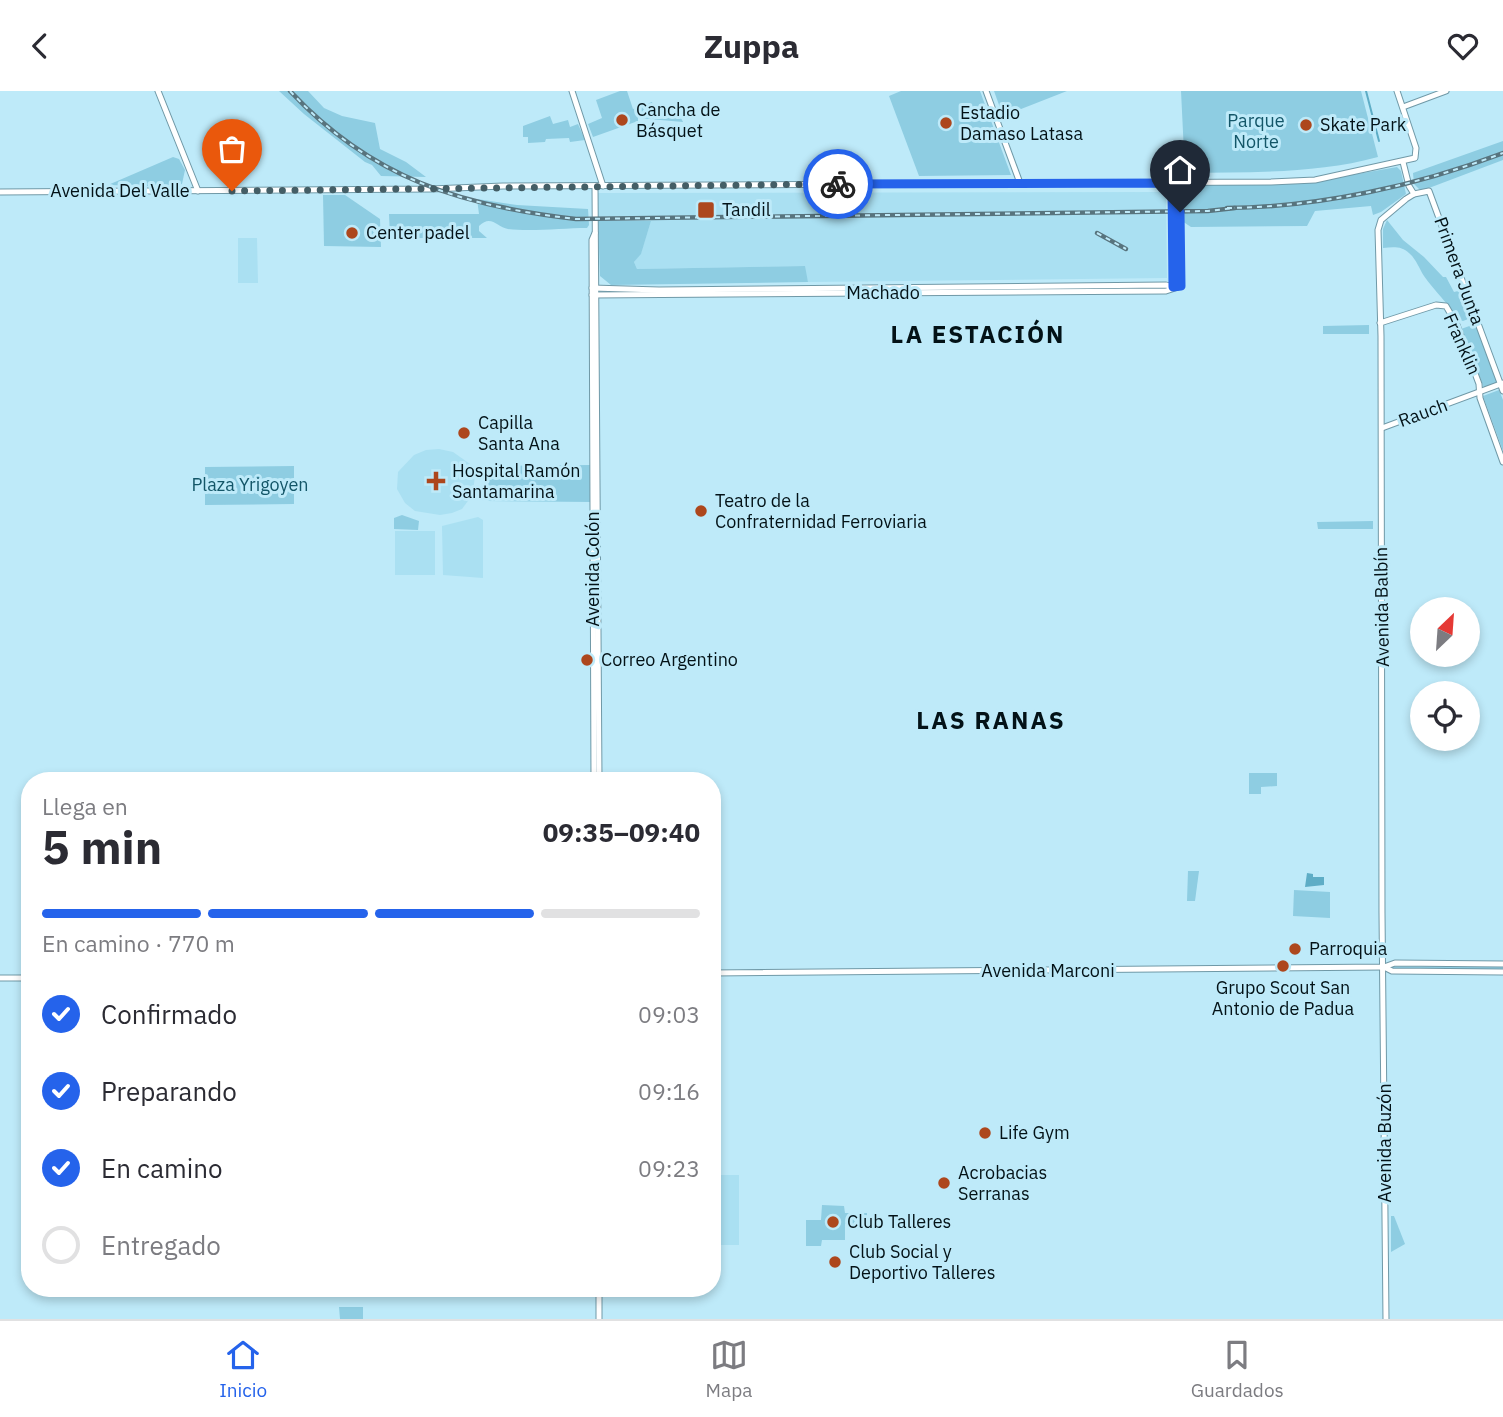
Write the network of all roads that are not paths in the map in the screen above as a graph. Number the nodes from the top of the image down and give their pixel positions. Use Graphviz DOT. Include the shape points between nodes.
graph roads {
  1 [pos="158,91"];
  2 [pos="572,91"];
  3 [pos="985,91"];
  4 [pos="1397,91"];
  5 [pos="1446,91"];
  6 [pos="1403,107"];
  7 [pos="1403,162"];
  8 [pos="1020,183"];
  9 [pos="1176,183"];
  10 [pos="603,186"];
  11 [pos="595,187"];
  12 [pos="198,191"];
  13 [pos="0,192"];
  14 [pos="1413,192"];
  15 [pos="1173,287"];
  16 [pos="595,292"];
  17 [pos="1380,323"];
  18 [pos="1502,386"];
  19 [pos="1480,392"];
  20 [pos="1382,428"];
  21 [pos="1503,463"];
  22 [pos="594,772"];
  23 [pos="599,772"];
  24 [pos="1503,964"];
  25 [pos="1384,967"];
  26 [pos="1503,972"];
  27 [pos="721,973"];
  28 [pos="0,978"];
  29 [pos="21,978"];
  30 [pos="599,1297"];
  31 [pos="599,1319"];
  32 [pos="1386,1319"];
  1 -- 12 [label="main road"];
  2 -- 10 [label="main road"];
  3 -- 8 [label="main road"];
  4 -- 6 [label="main road"];
  5 -- 6 [label="main road"];
  6 -- 7 [label="main road, Avenida Del Valle" via="1417,150 1413,159"];
  7 -- 9 [label="main road, Avenida Del Valle" via="1315,180"];
  7 -- 14 [label="main road"];
  8 -- 9 [label="main road, Avenida Del Valle"];
  8 -- 10 [label="main road, Avenida Del Valle"];
  9 -- 15 [label="main road"];
  9 -- 15 [label="main road, Machado" via="1181,286"];
  10 -- 11 [label="main road, Avenida Del Valle"];
  11 -- 12 [label="main road, Avenida Del Valle"];
  11 -- 16 [label="main road, Avenida Colón"];
  12 -- 13 [label="main road, Avenida Del Valle"];
  14 -- 17 [label="main road, Avenida Balbín" via="1379,222"];
  14 -- 18 [label="main road, Primera Junta" via="1429,191"];
  15 -- 16 [label="main road, Machado" via="1166,291"];
  16 -- 22 [label="main road, Avenida Colón"];
  16 -- 23 [label="main road, Avenida Colón"];
  17 -- 19 [label="main road, Franklin" via="1444,305 1457,325"];
  17 -- 20 [label="main road, Avenida Balbín"];
  18 -- 19 [label="main road, Rauch"];
  19 -- 20 [label="main road, Rauch"];
  19 -- 21 [label="main road, Franklin"];
  20 -- 25 [label="main road, Avenida Balbín"];
  24 -- 25 [label="main road" via="1395,963"];
  25 -- 26 [label="main road" via="1392,971"];
  25 -- 27 [label="main road, Avenida Marconi"];
  25 -- 32 [label="main road, Avenida Buzón"];
  28 -- 29 [label="main road"];
  30 -- 31 [label="main road"];
}
